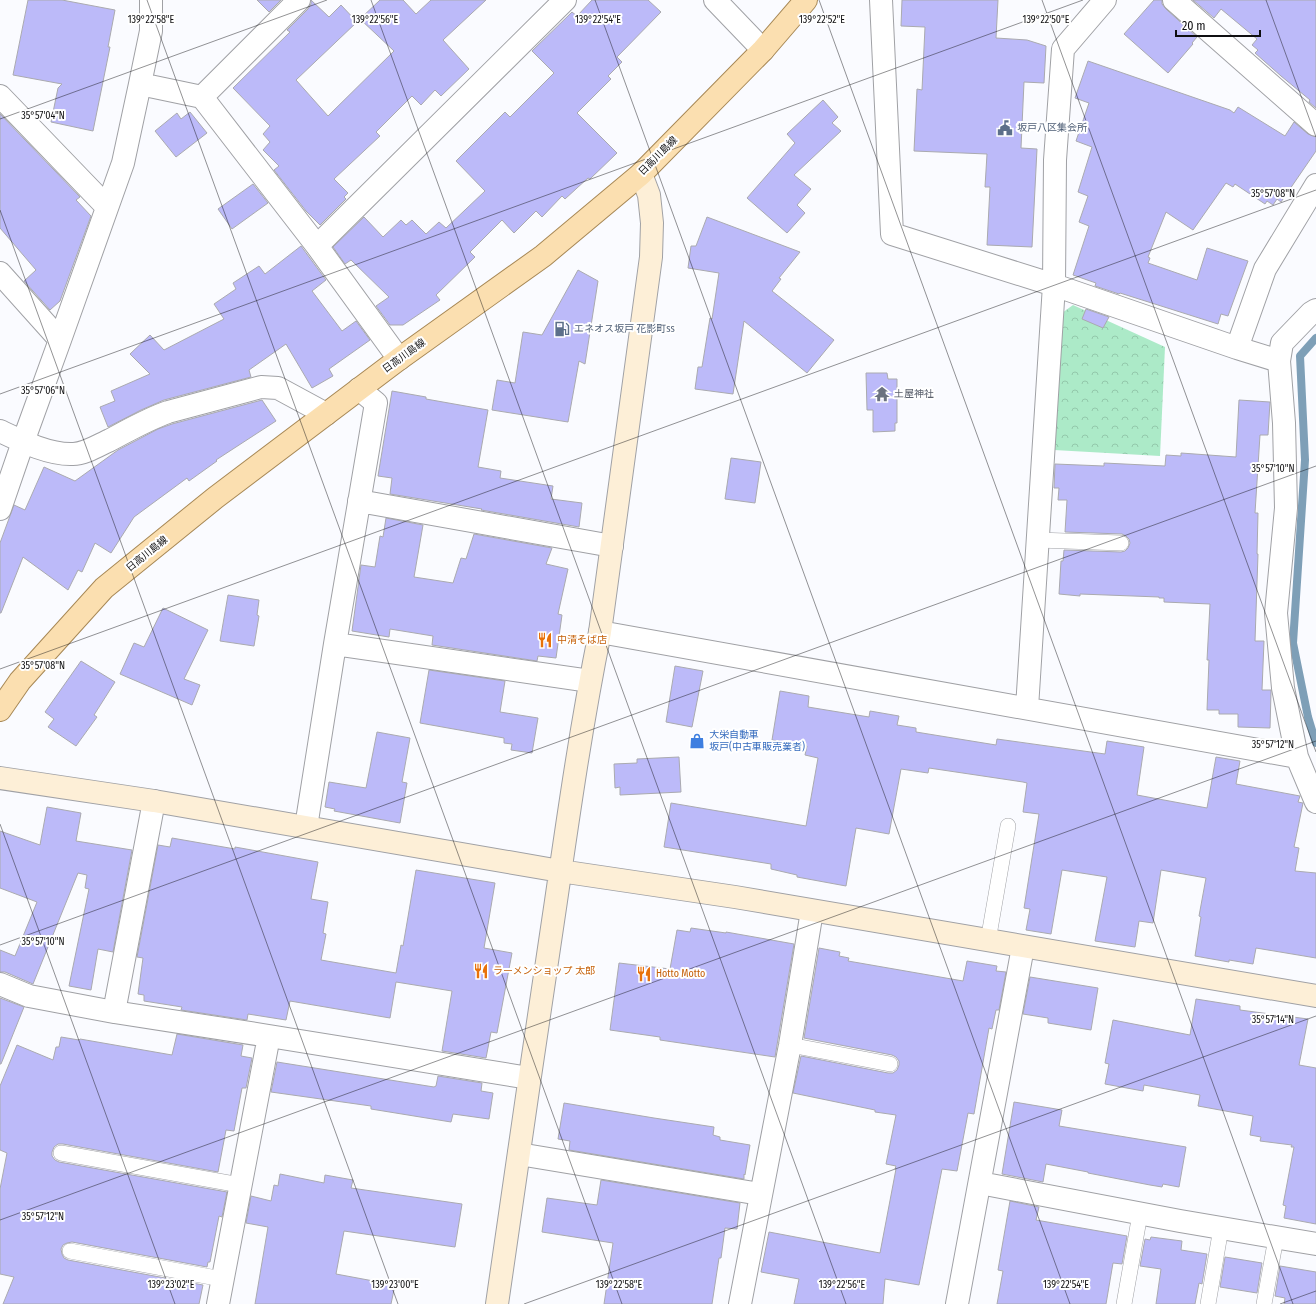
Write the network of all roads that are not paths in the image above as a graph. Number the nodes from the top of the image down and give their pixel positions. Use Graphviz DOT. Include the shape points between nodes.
graph roads {
  1 [pos="151,0"];
  2 [pos="299,0"];
  3 [pos="565,0"];
  4 [pos="715,0"];
  5 [pos="806,0"];
  6 [pos="881,0"];
  7 [pos="1105,0"];
  8 [pos="1174,0"];
  9 [pos="763,50"];
  10 [pos="140,84"];
  11 [pos="0,96"];
  12 [pos="202,97"];
  13 [pos="1316,125"];
  14 [pos="641,174"];
  15 [pos="1316,185"];
  16 [pos="106,208"];
  17 [pos="317,246"];
  18 [pos="0,273"];
  19 [pos="1054,285"];
  20 [pos="1316,310"];
  21 [pos="60,340"];
  22 [pos="1236,348"];
  23 [pos="399,358"];
  24 [pos="1279,361"];
  25 [pos="359,389"];
  26 [pos="326,414"];
  27 [pos="0,431"];
  28 [pos="23,442"];
  29 [pos="359,501"];
  30 [pos="0,508"];
  31 [pos="1038,540"];
  32 [pos="1121,544"];
  33 [pos="612,546"];
  34 [pos="600,632"];
  35 [pos="335,644"];
  36 [pos="590,681"];
  37 [pos="1027,708"];
  38 [pos="0,710"];
  39 [pos="1297,757"];
  40 [pos="0,778"];
  41 [pos="154,801"];
  42 [pos="1316,802"];
  43 [pos="1008,826"];
  44 [pos="306,827"];
  45 [pos="560,871"];
  46 [pos="812,911"];
  47 [pos="988,940"];
  48 [pos="1023,947"];
  49 [pos="0,984"];
  50 [pos="1316,996"];
  51 [pos="114,1012"];
  52 [pos="269,1036"];
  53 [pos="790,1045"];
  54 [pos="890,1064"];
  55 [pos="529,1078"];
  56 [pos="61,1153"];
  57 [pos="518,1154"];
  58 [pos="980,1183"];
  59 [pos="240,1185"];
  60 [pos="760,1194"];
  61 [pos="1140,1214"];
  62 [pos="1221,1228"];
  63 [pos="1276,1238"];
  64 [pos="1316,1244"];
  65 [pos="70,1251"];
  66 [pos="222,1279"];
  67 [pos="218,1304"];
  68 [pos="497,1304"];
  69 [pos="740,1304"];
  70 [pos="957,1304"];
  71 [pos="1124,1304"];
  72 [pos="1208,1304"];
  73 [pos="1264,1304"];
  1 -- 10 [label="street" via="151,31"];
  2 -- 12 [label="street"];
  3 -- 17 [label="street"];
  4 -- 9 [label="street"];
  5 -- 9 [label="main road, 日高川島線"];
  6 -- 19 [label="street" via="892,234"];
  7 -- 19 [label="street" via="1062,49 1055,160"];
  8 -- 13 [label="street"];
  9 -- 14 [label="main road, 日高川島線"];
  10 -- 12 [label="street"];
  10 -- 16 [label="street" via="123,163"];
  11 -- 16 [label="street"];
  12 -- 17 [label="street"];
  14 -- 23 [label="main road, 日高川島線" via="543,256"];
  14 -- 33 [label="street" via="649,195 651,257"];
  15 -- 22 [label="street" via="1265,269"];
  16 -- 21 [label="street"];
  17 -- 23 [label="street"];
  18 -- 21 [label="street"];
  19 -- 22 [label="street"];
  19 -- 31 [label="street"];
  20 -- 24 [label="street" via="1282,343"];
  21 -- 28 [label="street"];
  22 -- 24 [label="street"];
  23 -- 25 [label="main road, 日高川島線"];
  24 -- 39 [label="street" via="1284,423 1286,508 1276,613 1283,688"];
  25 -- 26 [label="main road, 日高川島線"];
  25 -- 29 [label="street" via="376,403"];
  26 -- 28 [label="street" via="278,388 260,387 168,412 74,454 53,452"];
  26 -- 38 [label="main road, 日高川島線" via="215,498 104,588 20,681"];
  27 -- 28 [label="street"];
  28 -- 30 [label="street"];
  29 -- 33 [label="street"];
  29 -- 35 [label="street"];
  31 -- 32 [label="lane"];
  31 -- 37 [label="street"];
  33 -- 34 [label="street"];
  34 -- 36 [label="street"];
  34 -- 37 [label="street"];
  35 -- 36 [label="street"];
  35 -- 44 [label="street"];
  36 -- 45 [label="street"];
  37 -- 39 [label="street"];
  39 -- 42 [label="street"];
  40 -- 41 [label="street"];
  41 -- 44 [label="street"];
  41 -- 51 [label="street"];
  43 -- 47 [label="lane"];
  44 -- 45 [label="street"];
  45 -- 46 [label="street"];
  45 -- 55 [label="street"];
  46 -- 47 [label="street"];
  46 -- 53 [label="street"];
  47 -- 48 [label="street"];
  48 -- 50 [label="street"];
  48 -- 58 [label="street"];
  49 -- 51 [label="street" via="29,996"];
  51 -- 52 [label="street"];
  52 -- 55 [label="street"];
  52 -- 59 [label="street"];
  53 -- 54 [label="lane"];
  53 -- 60 [label="street"];
  55 -- 57 [label="street"];
  56 -- 59 [label="lane"];
  57 -- 60 [label="street"];
  57 -- 68 [label="street"];
  58 -- 61 [label="street"];
  58 -- 70 [label="street"];
  59 -- 66 [label="street"];
  60 -- 69 [label="street"];
  61 -- 62 [label="street"];
  61 -- 71 [label="lane"];
  62 -- 63 [label="street"];
  62 -- 72 [label="lane"];
  63 -- 64 [label="street"];
  63 -- 73 [label="lane"];
  65 -- 66 [label="lane"];
  66 -- 67 [label="street"];
}
